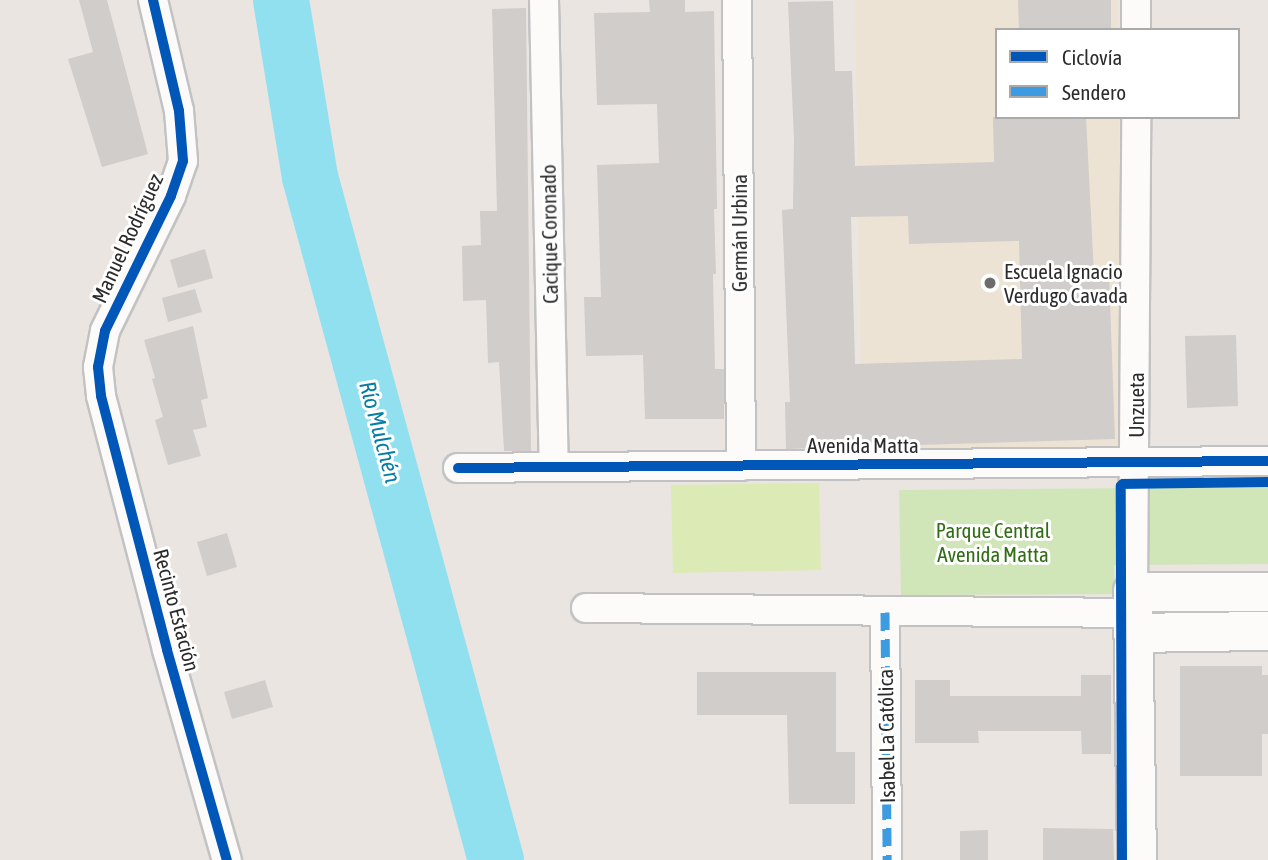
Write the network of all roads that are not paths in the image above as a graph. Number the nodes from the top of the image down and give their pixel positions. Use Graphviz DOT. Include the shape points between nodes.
graph roads {
  1 [pos="153,0"];
  2 [pos="544,0"];
  3 [pos="737,0"];
  4 [pos="1136,0"];
  5 [pos="1136,28"];
  6 [pos="1136,119"];
  7 [pos="99,368"];
  8 [pos="1268,461"];
  9 [pos="1136,462"];
  10 [pos="741,466"];
  11 [pos="554,467"];
  12 [pos="458,468"];
  13 [pos="1268,592"];
  14 [pos="586,608"];
  15 [pos="885,612"];
  16 [pos="1134,613"];
  17 [pos="1268,631"];
  18 [pos="228,860"];
  19 [pos="887,860"];
  20 [pos="1137,860"];
  1 -- 7 [label="street, Manuel Rodríguez" via="179,111 183,161 171,196 105,331"];
  2 -- 11 [label="street, Cacique Coronado"];
  3 -- 10 [label="street, Germán Urbina"];
  4 -- 5 [label="street"];
  6 -- 9 [label="street, Unzueta"];
  7 -- 18 [label="street, Recinto Estación" via="101,396 167,650"];
  8 -- 9 [label="street, Avenida Matta"];
  9 -- 10 [label="street, Avenida Matta"];
  9 -- 16 [label="street, Unzueta"];
  10 -- 11 [label="street, Avenida Matta"];
  11 -- 12 [label="street, Avenida Matta"];
  13 -- 16 [label="main road"];
  14 -- 15 [label="street"];
  15 -- 16 [label="street"];
  15 -- 19 [label="street, Isabel La Católica"];
  16 -- 17 [label="main road"];
  16 -- 20 [label="main road, Unzueta"];
}
